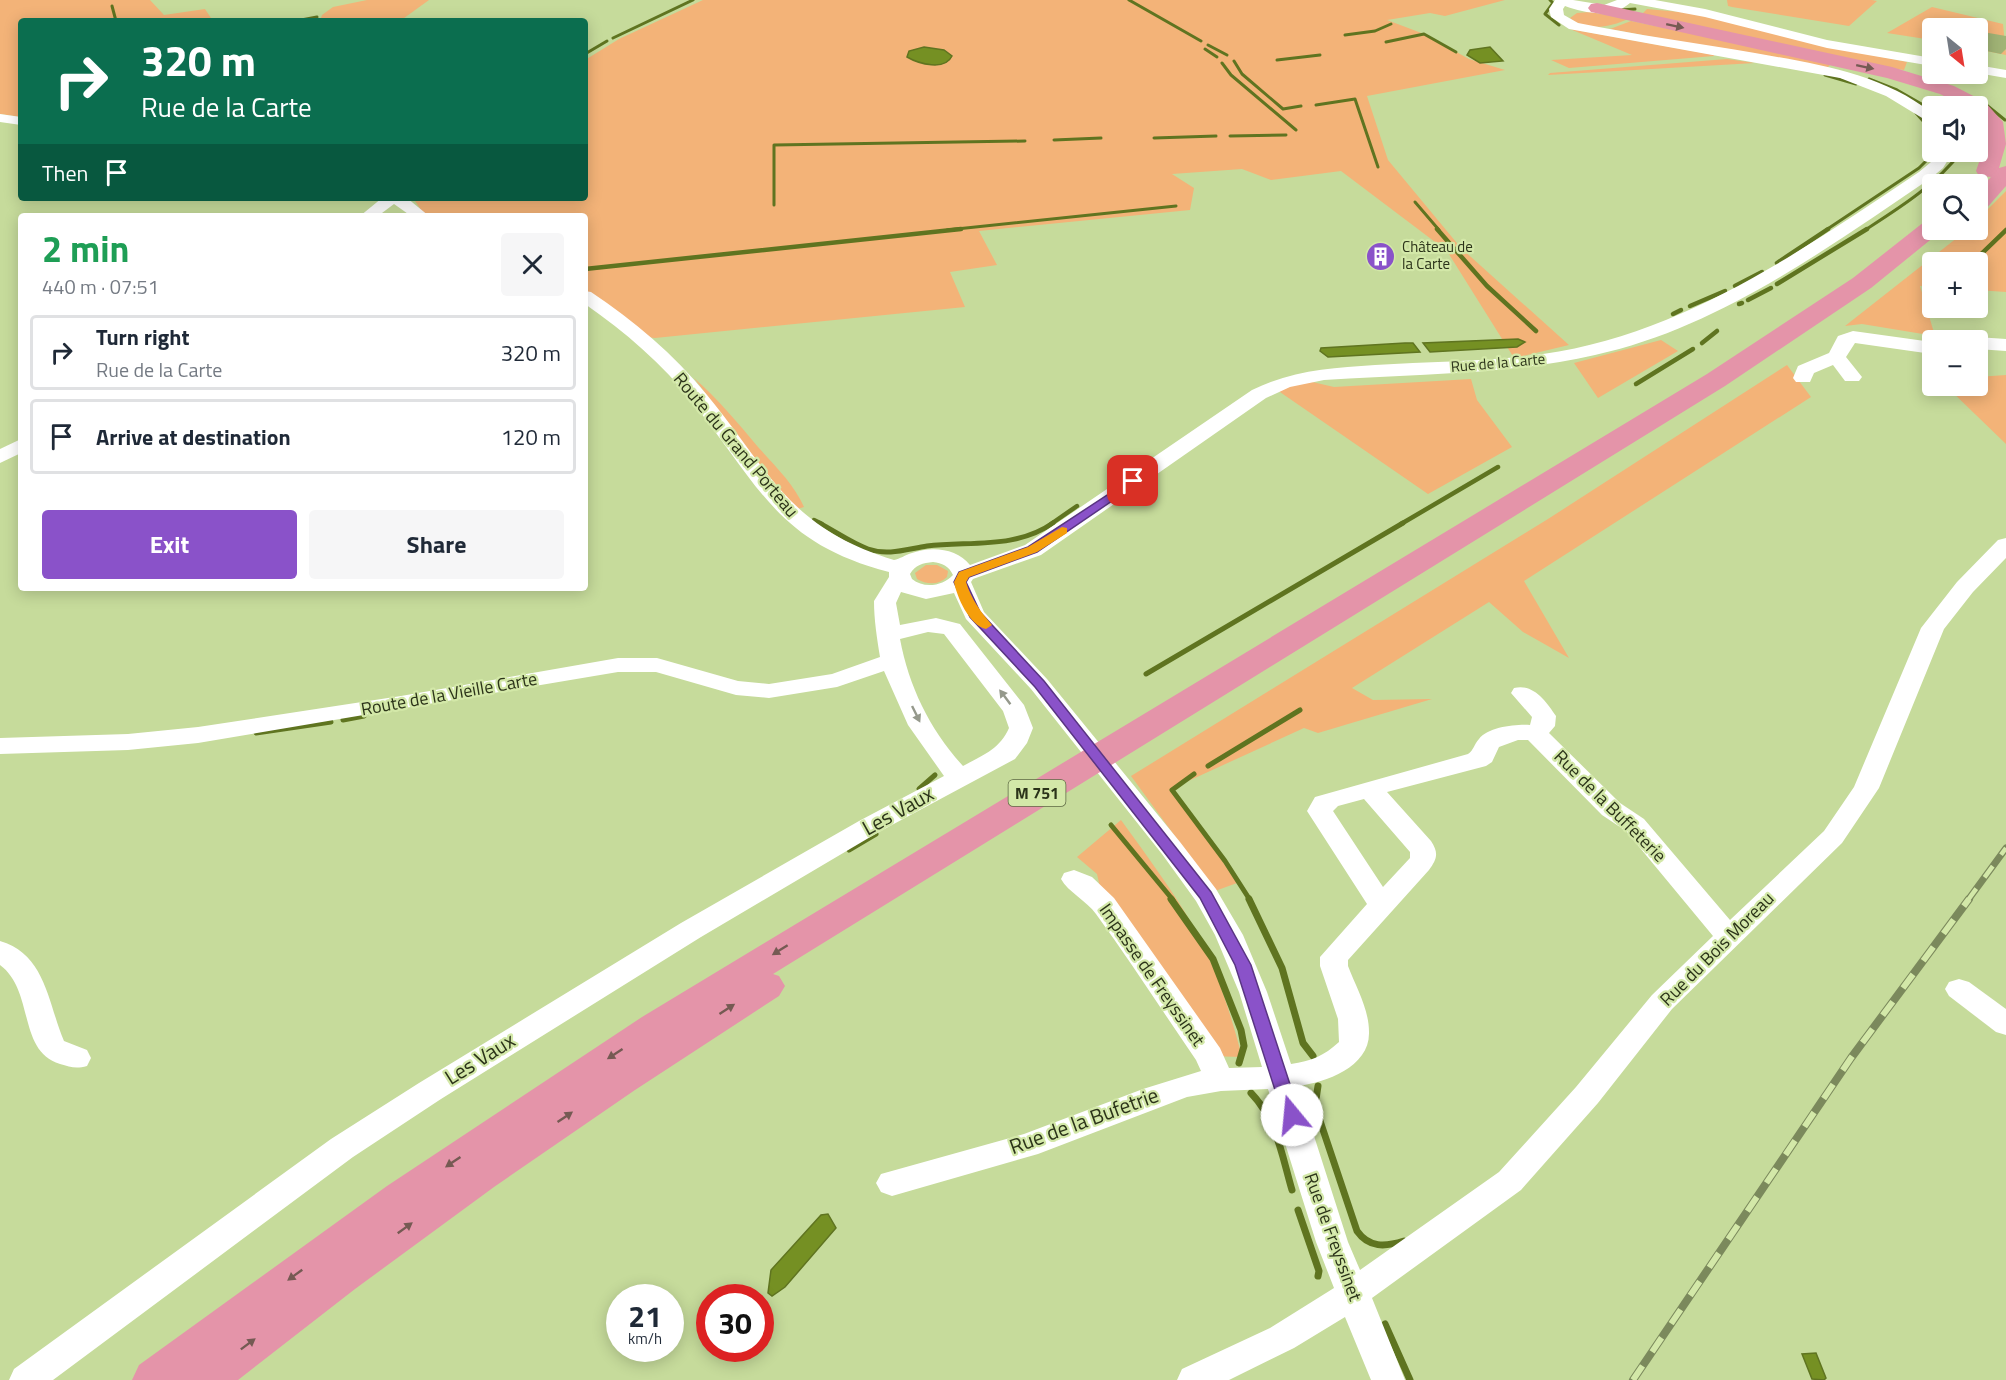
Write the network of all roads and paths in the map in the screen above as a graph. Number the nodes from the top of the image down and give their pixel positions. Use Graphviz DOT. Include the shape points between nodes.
graph roads {
  1 [pos="1634,0"];
  2 [pos="1702,0"];
  3 [pos="1622,3"];
  4 [pos="1561,4"];
  5 [pos="1726,7"];
  6 [pos="1593,8"];
  7 [pos="1680,9"];
  8 [pos="1922,60"];
  9 [pos="1988,71"];
  10 [pos="2005,73"];
  11 [pos="1922,111"];
  12 [pos="0,118"];
  13 [pos="18,121"];
  14 [pos="2006,147"];
  15 [pos="1939,162"];
  16 [pos="1990,176"];
  17 [pos="388,201"];
  18 [pos="402,201"];
  19 [pos="372,213"];
  20 [pos="417,213"];
  21 [pos="1922,235"];
  22 [pos="1939,240"];
  23 [pos="588,298"];
  24 [pos="1988,344"];
  25 [pos="2006,345"];
  26 [pos="1922,347"];
  27 [pos="1836,357"];
  28 [pos="1807,376"];
  29 [pos="1852,377"];
  30 [pos="18,447"];
  31 [pos="0,457"];
  32 [pos="1044,542"];
  33 [pos="2006,545"];
  34 [pos="943,556"];
  35 [pos="901,574"];
  36 [pos="962,578"];
  37 [pos="926,591"];
  38 [pos="974,614"];
  39 [pos="887,626"];
  40 [pos="891,661"];
  41 [pos="1523,693"];
  42 [pos="1535,733"];
  43 [pos="0,746"];
  44 [pos="960,778"];
  45 [pos="1370,789"];
  46 [pos="1074,879"];
  47 [pos="1381,904"];
  48 [pos="1728,936"];
  49 [pos="0,951"];
  50 [pos="1959,989"];
  51 [pos="2006,1024"];
  52 [pos="76,1058"];
  53 [pos="1280,1076"];
  54 [pos="1219,1079"];
  55 [pos="892,1183"];
  56 [pos="1353,1294"];
  57 [pos="26,1380"];
  58 [pos="156,1380"];
  59 [pos="202,1380"];
  60 [pos="1194,1380"];
  61 [pos="1388,1380"];
  1 -- 7 [label="street"];
  2 -- 5 [label="street"];
  3 -- 6 [label="street"];
  3 -- 7 [label="street"];
  4 -- 6 [label="street"];
  4 -- 11 [label="street" via="1561,20 1574,26 1845,77 1898,97"];
  6 -- 16 [label="highway, one-way" via="1941,87 1978,106 1993,122 1997,139"];
  7 -- 8 [label="street" via="1827,44"];
  9 -- 10 [label="street"];
  12 -- 13 [label="street"];
  14 -- 16 [label="highway"];
  15 -- 32 [label="street, Rue de la Carte" via="1797,261 1730,297 1622,343 1572,356 1513,363 1324,374 1284,382 1258,394"];
  17 -- 19 [label="street"];
  18 -- 20 [label="street"];
  21 -- 58 [label="highway, M 751, one-way" via="1862,283 1716,380 656,1027 422,1184"];
  59 -- 22 [label="highway, M 751, one-way" via="450,1196 675,1043 1752,375 1865,298"];
  23 -- 35 [label="street, Route du Grand Porteau" via="686,381 795,518 844,550"];
  24 -- 25 [label="street"];
  26 -- 27 [label="street" via="1853,337 1845,340"];
  27 -- 28 [label="street"];
  27 -- 29 [label="street"];
  30 -- 31 [label="street"];
  32 -- 34 [label="street, Rue de la Carte"];
  32 -- 36 [label="street, Rue de la Carte"];
  33 -- 48 [label="street, Rue du Bois Moreau" via="1965,587 1933,628 1866,788 1833,837"];
  34 -- 35 [label="street" via="922,556 906,563"];
  34 -- 36 [label="street" via="962,567"];
  35 -- 37 [label="street" via="912,588"];
  35 -- 39 [label="street" via="884,604"];
  36 -- 37 [label="street" via="942,590"];
  36 -- 38 [label="street"];
  37 -- 38 [label="street"];
  37 -- 39 [label="street" via="902,602"];
  38 -- 53 [label="street, Rue de Freyssinet" via="1039,684 1206,896 1243,965"];
  39 -- 40 [label="street"];
  44 -- 39 [label="street, Les Vaux, one-way" via="993,762 1015,743 1021,728 1015,710 957,634 945,625"];
  40 -- 43 [label="street, Route de la Vieille Carte" via="837,680 769,691 736,688 657,665 618,665 198,735 128,742"];
  40 -- 44 [label="street, one-way" via="927,738"];
  41 -- 42 [label="street" via="1544,716 1543,726"];
  42 -- 45 [label="street" via="1495,738 1477,760"];
  42 -- 48 [label="street, Rue de la Buffeterie" via="1611,809 1635,825"];
  44 -- 57 [label="street, Les Vaux" via="691,930 430,1091 342,1148"];
  45 -- 47 [label="street" via="1422,847 1425,858"];
  45 -- 47 [label="street" via="1329,800 1320,811"];
  46 -- 54 [label="street, Impasse de Freyssinet" via="1104,905 1209,1056"];
  47 -- 53 [label="street" via="1334,957 1354,1024 1356,1037 1352,1047 1328,1065"];
  48 -- 56 [label="street, Rue du Bois Moreau" via="1662,1002 1587,1095 1510,1181"];
  49 -- 52 [label="street" via="16,961 32,983 52,1048"];
  50 -- 51 [label="street"];
  53 -- 54 [label="street, Rue de la Bufetrie"];
  53 -- 56 [label="street, Rue de Freyssinet" via="1315,1192"];
  54 -- 55 [label="street, Rue de la Bufetrie" via="1170,1090 1069,1131"];
  56 -- 60 [label="street, Rue du Bois Moreau" via="1282,1338"];
  56 -- 61 [label="street, Rue de Freyssinet"];
}
